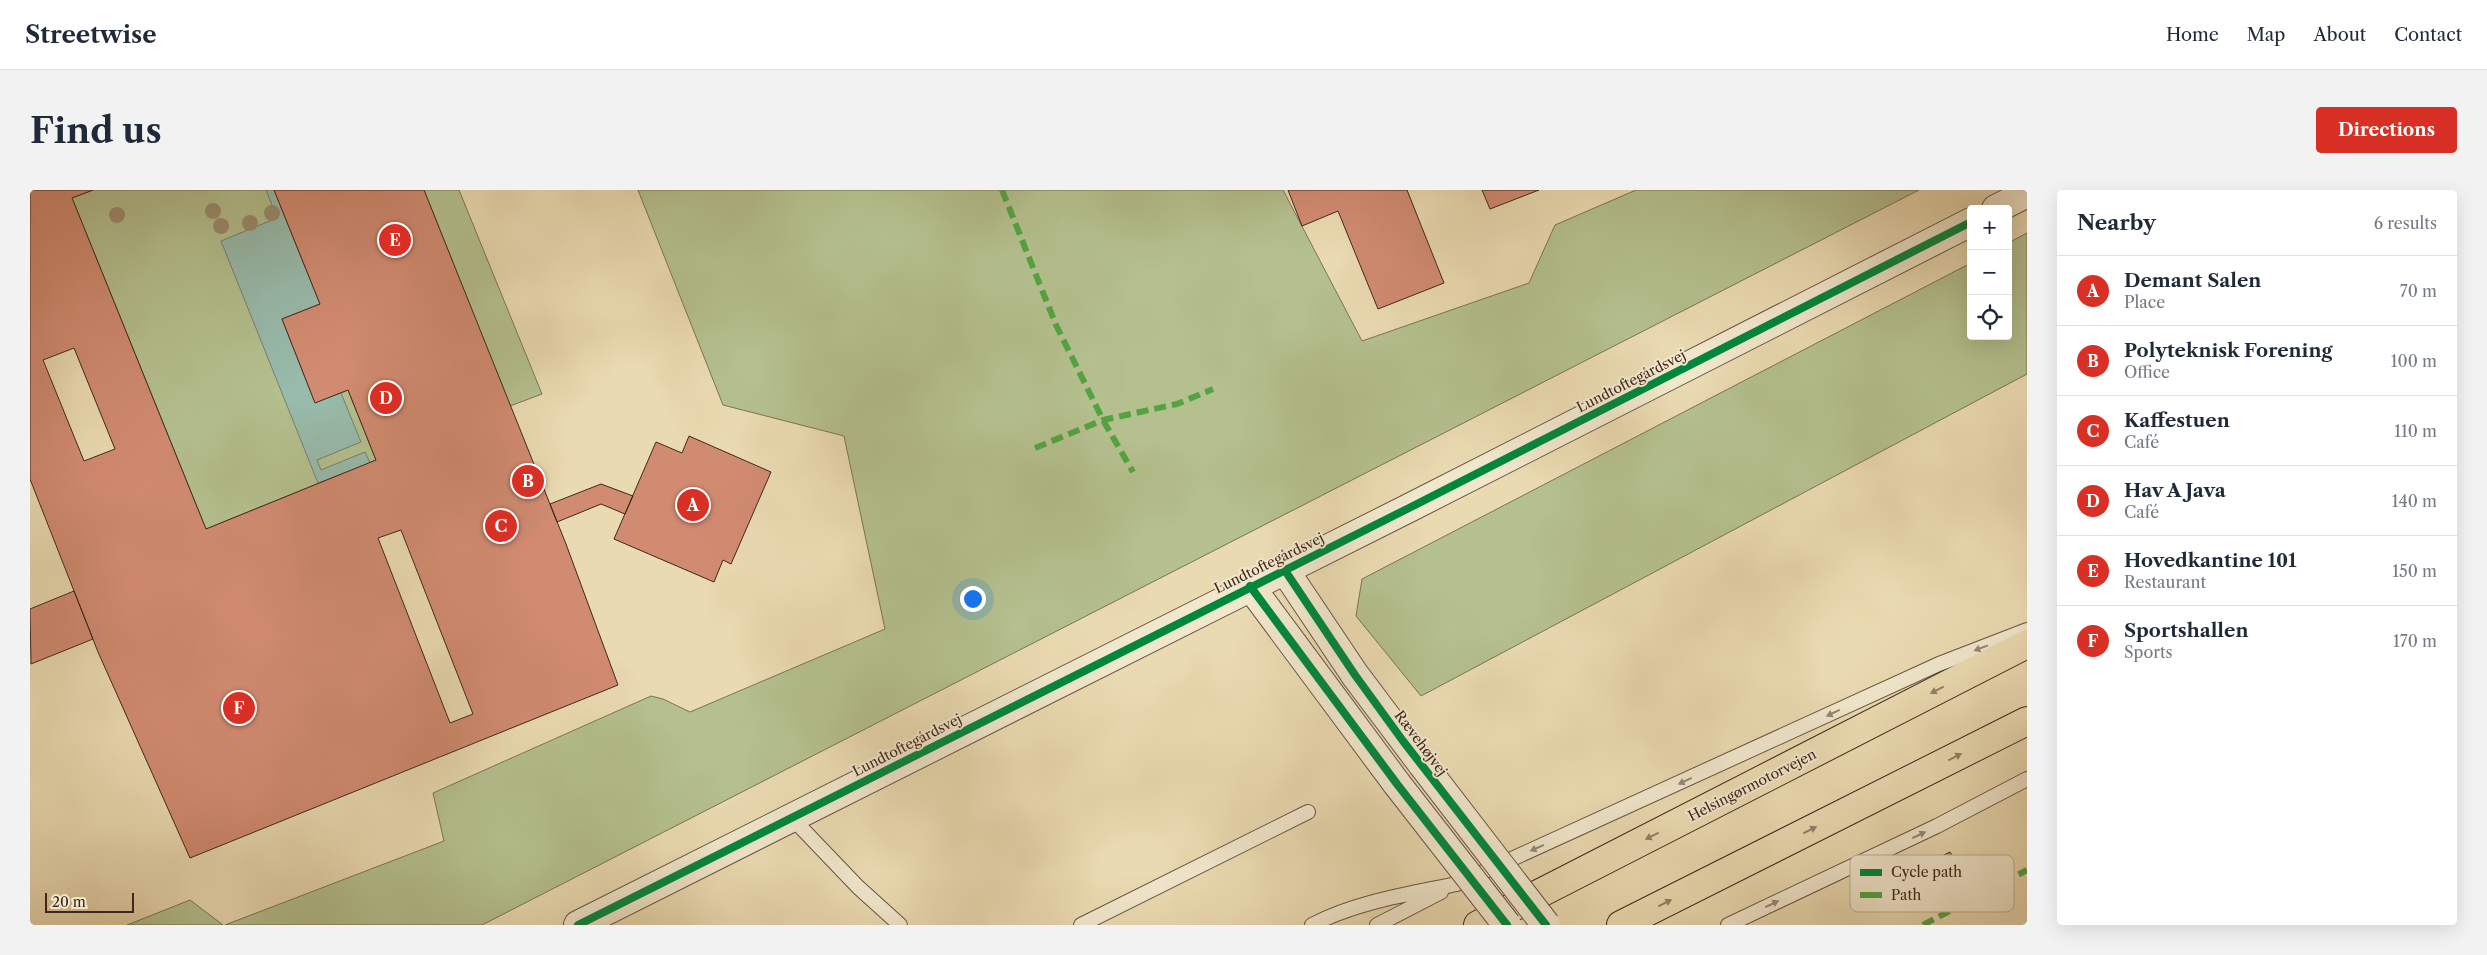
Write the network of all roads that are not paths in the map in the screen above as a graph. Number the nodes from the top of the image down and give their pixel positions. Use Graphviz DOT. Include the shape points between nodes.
graph roads {
  1 [pos="2027,193"];
  2 [pos="2004,205"];
  3 [pos="1967,224"];
  4 [pos="1284,569"];
  5 [pos="1250,586"];
  6 [pos="2027,630"];
  7 [pos="2027,644"];
  8 [pos="2027,721"];
  9 [pos="2027,779"];
  10 [pos="1308,812"];
  11 [pos="791,817"];
  12 [pos="1876,855"];
  13 [pos="1850,867"];
  14 [pos="1457,884"];
  15 [pos="578,925"];
  16 [pos="900,925"];
  17 [pos="1081,925"];
  18 [pos="1312,925"];
  19 [pos="1377,925"];
  20 [pos="1478,925"];
  21 [pos="1507,925"];
  22 [pos="1546,925"];
  23 [pos="1621,925"];
  24 [pos="1728,925"];
  1 -- 2 [label="street"];
  3 -- 4 [label="street, Lundtoftegårdsvej"];
  4 -- 5 [label="street, Lundtoftegårdsvej"];
  4 -- 22 [label="street, Rævehøjvej, bridge" via="1355,675"];
  5 -- 11 [label="street, Lundtoftegårdsvej"];
  5 -- 21 [label="street, bridge"];
  6 -- 14 [label="lane, one-way" via="1939,664"];
  7 -- 20 [label="highway, Helsingørmotorvejen, one-way"];
  23 -- 8 [label="highway, one-way"];
  12 -- 9 [label="lane, one-way"];
  10 -- 17 [label="lane"];
  11 -- 15 [label="street, Lundtoftegårdsvej"];
  11 -- 16 [label="lane" via="858,888"];
  24 -- 13 [label="lane, one-way"];
  14 -- 18 [label="lane" via="1394,897 1327,917"];
  14 -- 19 [label="lane"];
}
